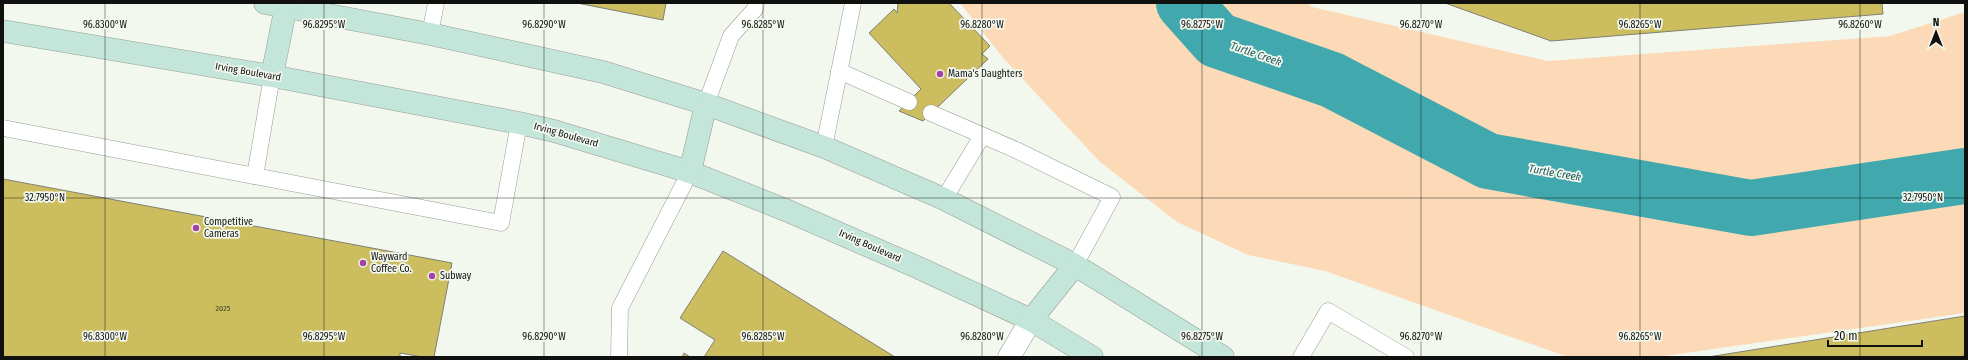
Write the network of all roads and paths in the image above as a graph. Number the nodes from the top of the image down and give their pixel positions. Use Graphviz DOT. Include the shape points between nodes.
graph roads {
  1 [pos="265,3"];
  2 [pos="436,3"];
  3 [pos="756,3"];
  4 [pos="853,3"];
  5 [pos="286,6"];
  6 [pos="3,31"];
  7 [pos="430,34"];
  8 [pos="839,71"];
  9 [pos="272,76"];
  10 [pos="909,102"];
  11 [pos="706,104"];
  12 [pos="931,113"];
  13 [pos="519,123"];
  14 [pos="3,128"];
  15 [pos="982,136"];
  16 [pos="824,146"];
  17 [pos="690,172"];
  18 [pos="255,176"];
  19 [pos="944,199"];
  20 [pos="1075,265"];
  21 [pos="1031,320"];
  22 [pos="619,357"];
  23 [pos="1008,357"];
  24 [pos="1092,357"];
  25 [pos="1223,357"];
  26 [pos="1301,357"];
  27 [pos="1406,357"];
  1 -- 5 [label="main road"];
  2 -- 7 [label="lane"];
  3 -- 11 [label="lane" via="755,9 731,36"];
  4 -- 8 [label="lane"];
  5 -- 7 [label="main road"];
  5 -- 9 [label="main road"];
  6 -- 9 [label="main road, Irving Boulevard"];
  7 -- 11 [label="main road" via="603,72"];
  8 -- 10 [label="lane"];
  8 -- 16 [label="lane"];
  9 -- 13 [label="main road, Irving Boulevard"];
  9 -- 18 [label="lane"];
  11 -- 16 [label="main road"];
  11 -- 17 [label="main road"];
  12 -- 15 [label="lane"];
  13 -- 17 [label="main road, Irving Boulevard"];
  13 -- 18 [label="lane" via="501,223"];
  14 -- 18 [label="lane"];
  15 -- 19 [label="lane"];
  15 -- 20 [label="lane" via="1112,198"];
  16 -- 19 [label="main road"];
  17 -- 21 [label="main road, Irving Boulevard" via="796,214"];
  17 -- 22 [label="lane" via="620,308"];
  19 -- 20 [label="main road"];
  20 -- 21 [label="main road"];
  20 -- 25 [label="main road"];
  21 -- 23 [label="street"];
  21 -- 24 [label="main road, Irving Boulevard"];
  26 -- 27 [label="lane" via="1328,311"];
}
